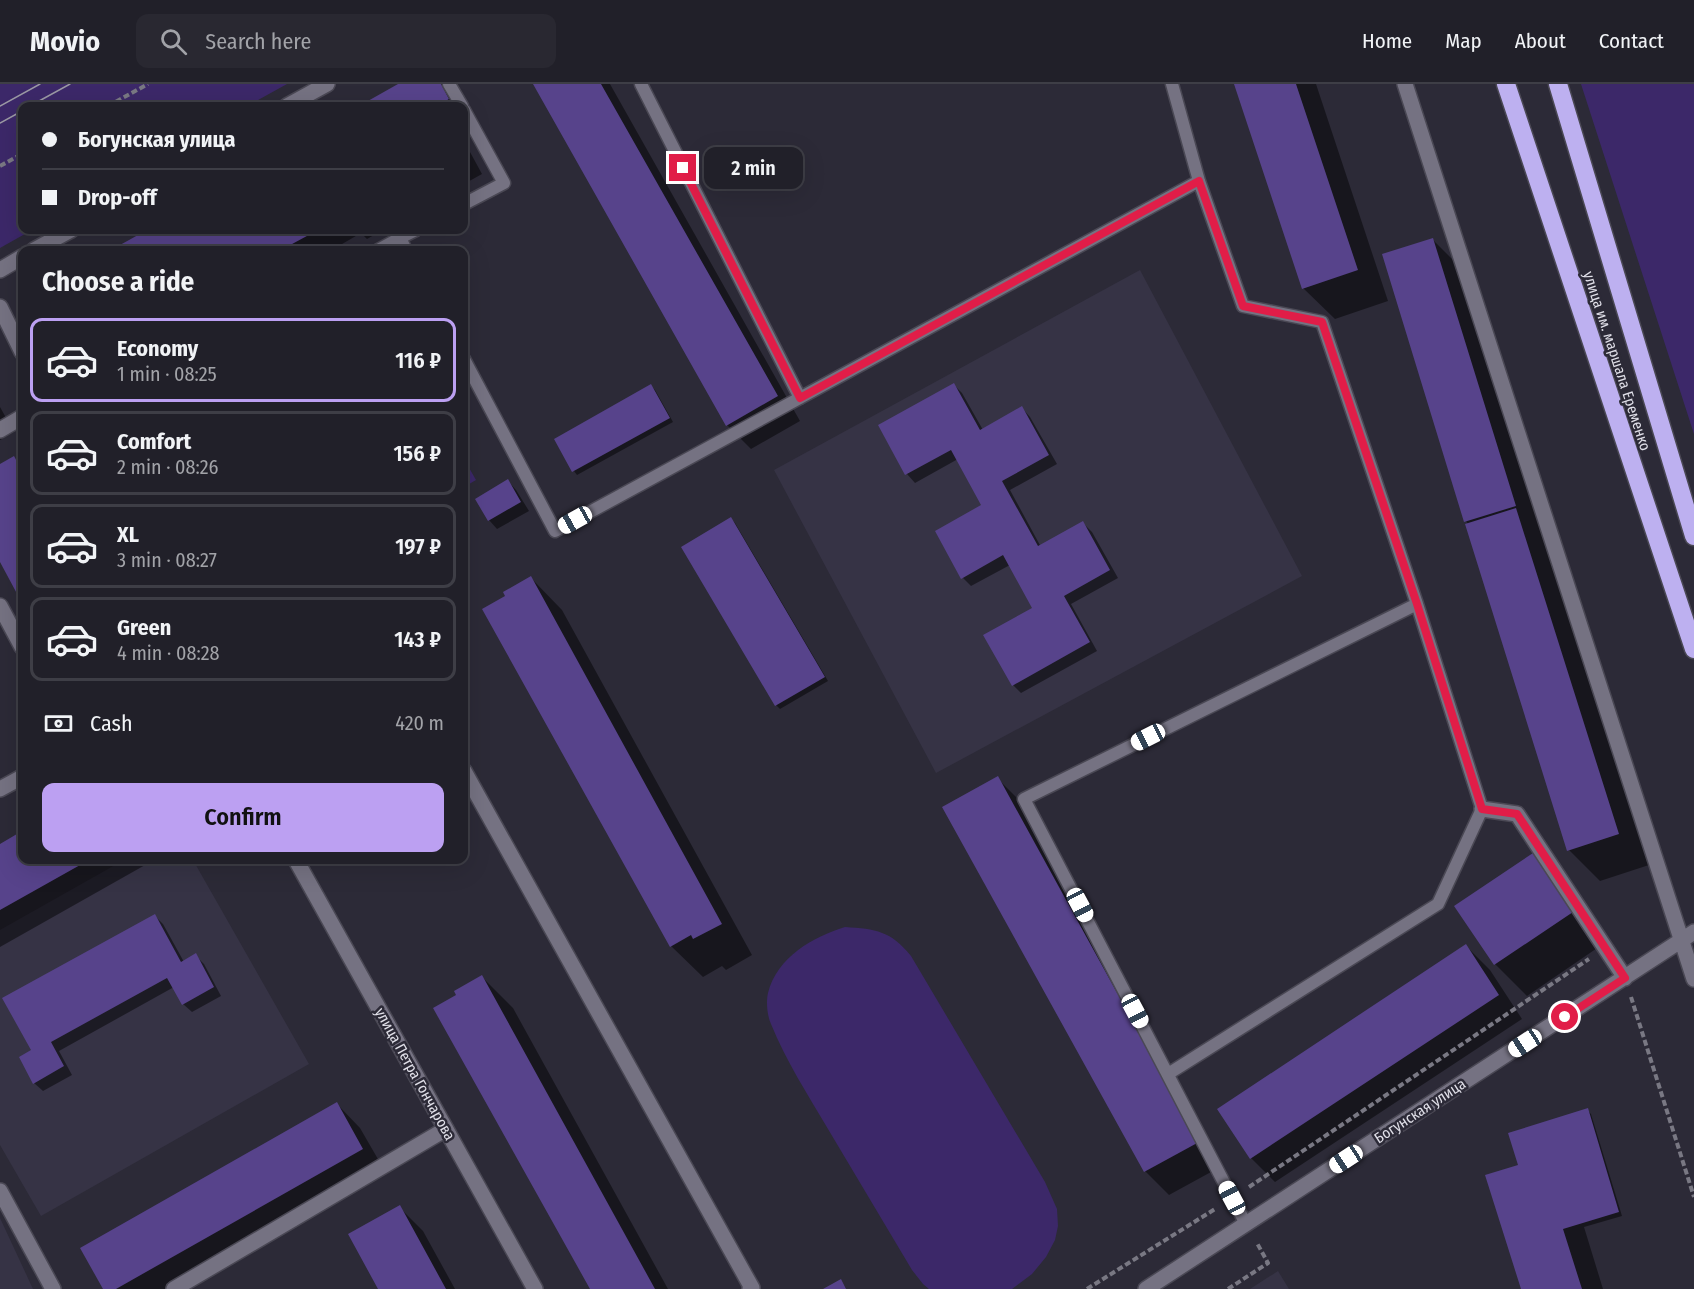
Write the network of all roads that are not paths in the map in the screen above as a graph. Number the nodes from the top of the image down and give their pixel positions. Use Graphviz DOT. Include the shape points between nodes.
graph roads {
  1 [pos="327,84"];
  2 [pos="449,84"];
  3 [pos="641,84"];
  4 [pos="1172,84"];
  5 [pos="1405,84"];
  6 [pos="1506,84"];
  7 [pos="1558,84"];
  8 [pos="294,102"];
  9 [pos="460,102"];
  10 [pos="468,117"];
  11 [pos="1199,181"];
  12 [pos="468,202"];
  13 [pos="64,234"];
  14 [pos="408,234"];
  15 [pos="400,238"];
  16 [pos="41,246"];
  17 [pos="385,246"];
  18 [pos="404,246"];
  19 [pos="18,259"];
  20 [pos="0,270"];
  21 [pos="0,307"];
  22 [pos="18,344"];
  23 [pos="468,367"];
  24 [pos="800,398"];
  25 [pos="18,419"];
  26 [pos="0,430"];
  27 [pos="1694,536"];
  28 [pos="1417,604"];
  29 [pos="0,606"];
  30 [pos="18,640"];
  31 [pos="1694,649"];
  32 [pos="468,778"];
  33 [pos="18,779"];
  34 [pos="0,789"];
  35 [pos="1482,809"];
  36 [pos="298,864"];
  37 [pos="1688,936"];
  38 [pos="1625,978"];
  39 [pos="1694,979"];
  40 [pos="1168,1074"];
  41 [pos="446,1129"];
  42 [pos="0,1191"];
  43 [pos="1246,1224"];
  44 [pos="53,1289"];
  45 [pos="174,1289"];
  46 [pos="535,1289"];
  47 [pos="750,1289"];
  48 [pos="1146,1289"];
  1 -- 8 [label="street"];
  2 -- 9 [label="lane"];
  3 -- 24 [label="lane"];
  4 -- 11 [label="lane"];
  5 -- 37 [label="street"];
  6 -- 31 [label="highway, улица им. маршала Еременко"];
  7 -- 27 [label="highway, улица им. маршала Еременко"];
  10 -- 12 [label="lane" via="504,183"];
  11 -- 24 [label="lane"];
  11 -- 28 [label="lane" via="1243,306 1322,322"];
  13 -- 16 [label="street"];
  14 -- 15 [label="lane"];
  15 -- 17 [label="lane"];
  15 -- 18 [label="lane"];
  19 -- 20 [label="street"];
  21 -- 22 [label="street"];
  23 -- 24 [label="lane" via="555,531"];
  25 -- 26 [label="street"];
  28 -- 35 [label="lane"];
  28 -- 40 [label="lane" via="1024,799"];
  29 -- 30 [label="street"];
  32 -- 47 [label="street"];
  33 -- 34 [label="street"];
  35 -- 38 [label="street" via="1517,814"];
  35 -- 40 [label="lane" via="1438,904"];
  36 -- 41 [label="street, улица Петра Гончарова"];
  37 -- 38 [label="street, Богунская улица"];
  37 -- 39 [label="street"];
  38 -- 43 [label="street, Богунская улица"];
  40 -- 43 [label="lane"];
  41 -- 45 [label="street"];
  41 -- 46 [label="street, улица Петра Гончарова"];
  42 -- 44 [label="street"];
  43 -- 48 [label="street, Богунская улица"];
}
